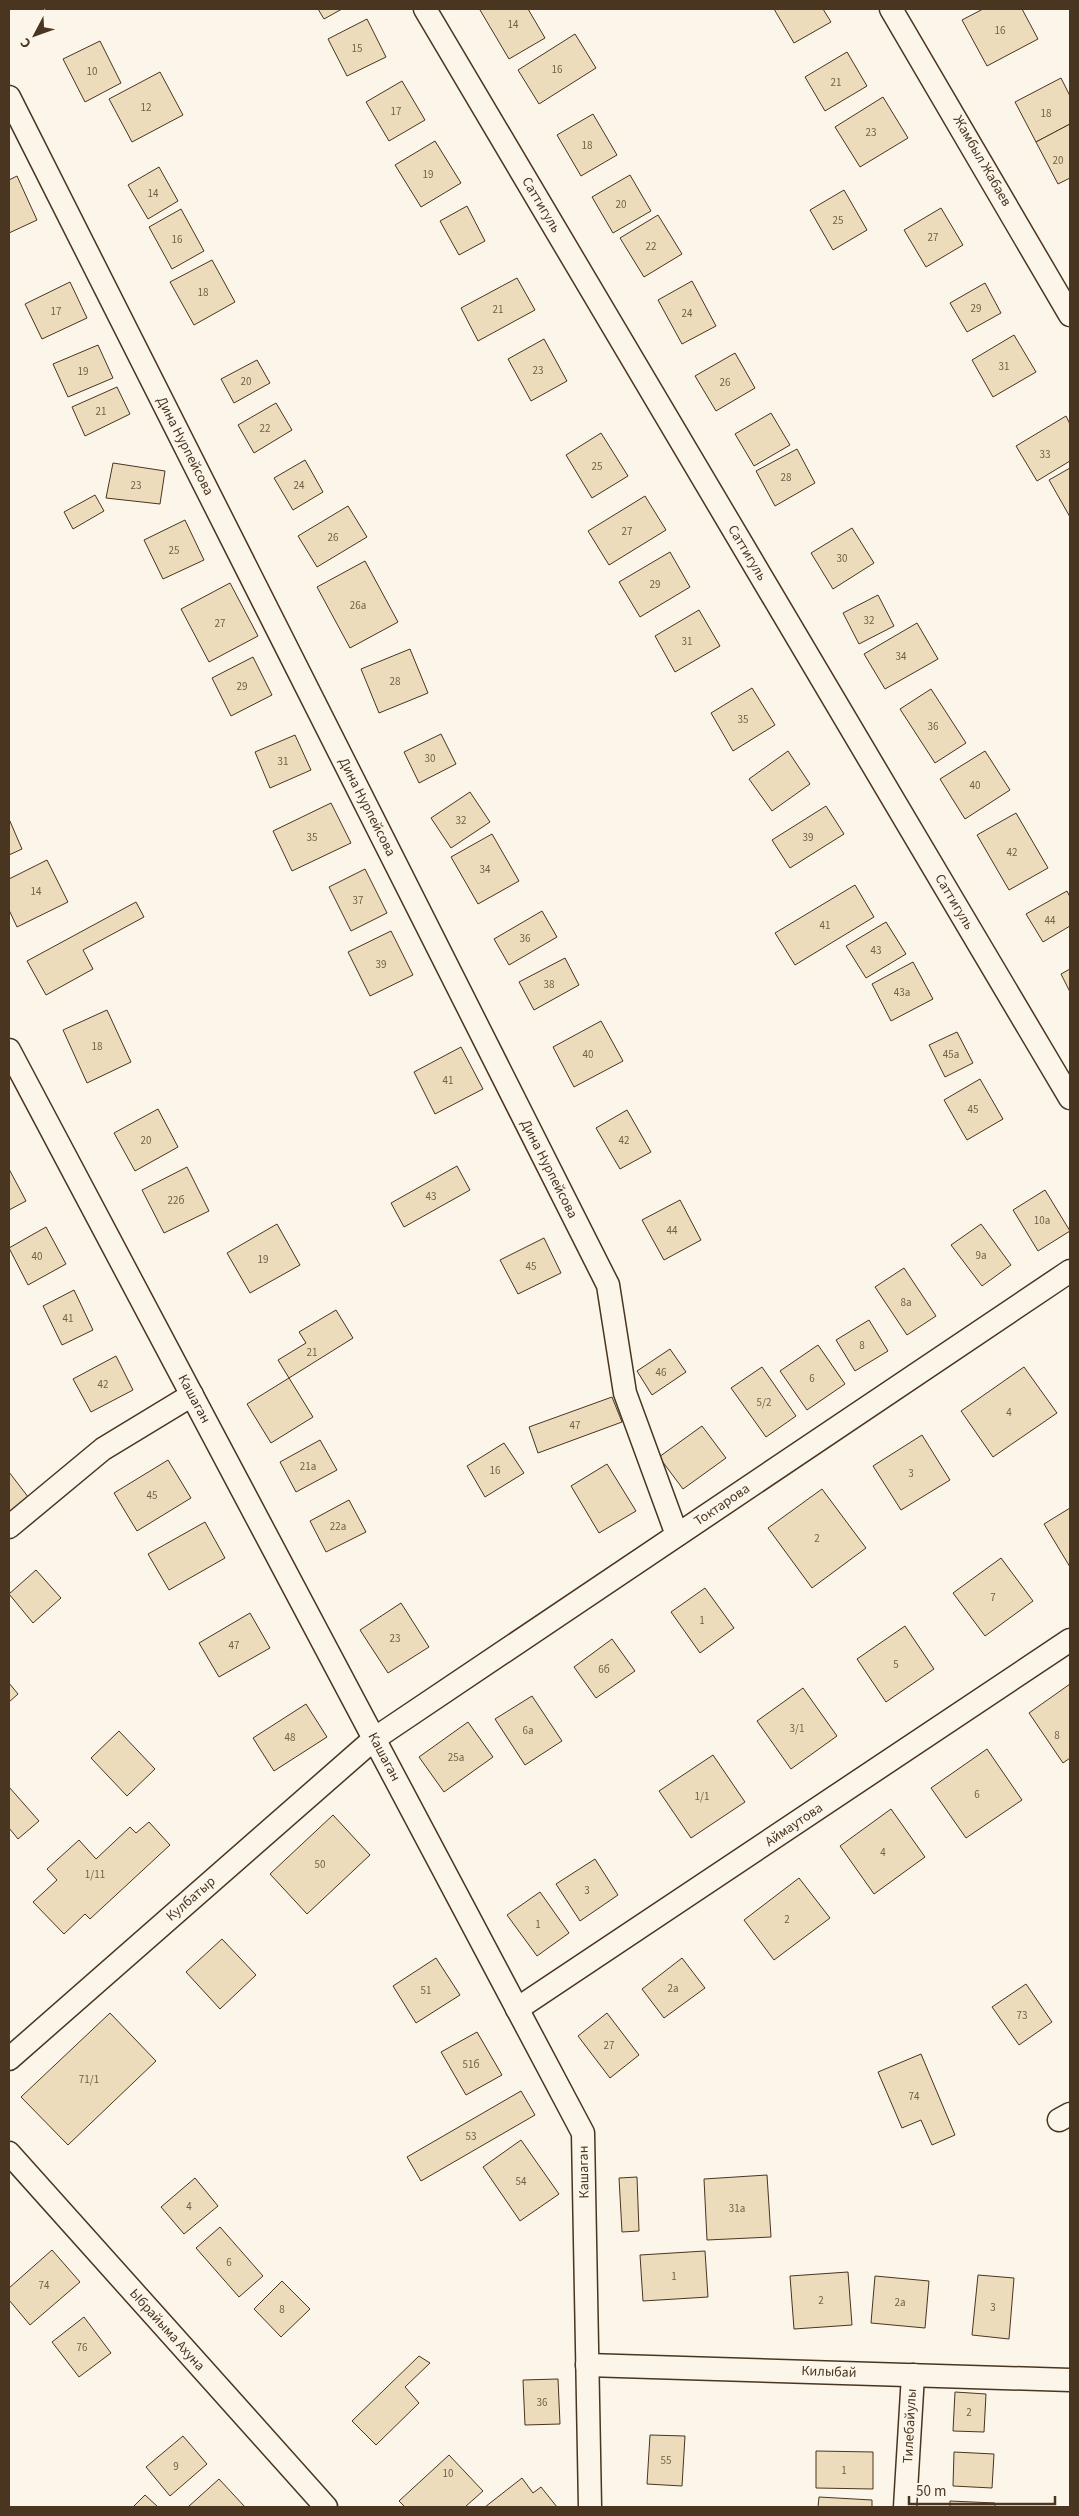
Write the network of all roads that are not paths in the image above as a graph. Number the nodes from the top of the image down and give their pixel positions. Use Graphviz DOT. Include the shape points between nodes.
graph roads {
  1 [pos="424,9"];
  2 [pos="891,9"];
  3 [pos="9,97"];
  4 [pos="1070,315"];
  5 [pos="10,1057"];
  6 [pos="1070,1098"];
  7 [pos="1070,1271"];
  8 [pos="192,1395"];
  9 [pos="9,1527"];
  10 [pos="677,1535"];
  11 [pos="1070,1640"];
  12 [pos="374,1739"];
  13 [pos="517,2009"];
  14 [pos="9,2059"];
  15 [pos="9,2153"];
  16 [pos="588,2365"];
  17 [pos="913,2375"];
  18 [pos="1070,2380"];
  19 [pos="326,2507"];
  20 [pos="590,2507"];
  21 [pos="905,2507"];
  1 -- 6 [label="street, Саттигуль"];
  2 -- 4 [label="street, Жамбыл Жабаев"];
  3 -- 10 [label="street, Дина Нурпейсова" via="608,1285 625,1393"];
  5 -- 8 [label="street, Кашаган"];
  7 -- 10 [label="street, Токтарова"];
  8 -- 9 [label="street" via="103,1449"];
  8 -- 12 [label="street, Кашаган"];
  10 -- 12 [label="street, Токтарова"];
  11 -- 13 [label="street, Аймаутова"];
  12 -- 13 [label="street, Кашаган"];
  12 -- 14 [label="street, Кулбатыр"];
  13 -- 16 [label="street, Кашаган" via="583,2133"];
  15 -- 19 [label="street, Ыбрайыма Ахуна"];
  16 -- 17 [label="street, Килыбай"];
  16 -- 20 [label="street, Кашаган"];
  17 -- 18 [label="street, Килыбай"];
  17 -- 21 [label="street, Тилебайулы"];
}
